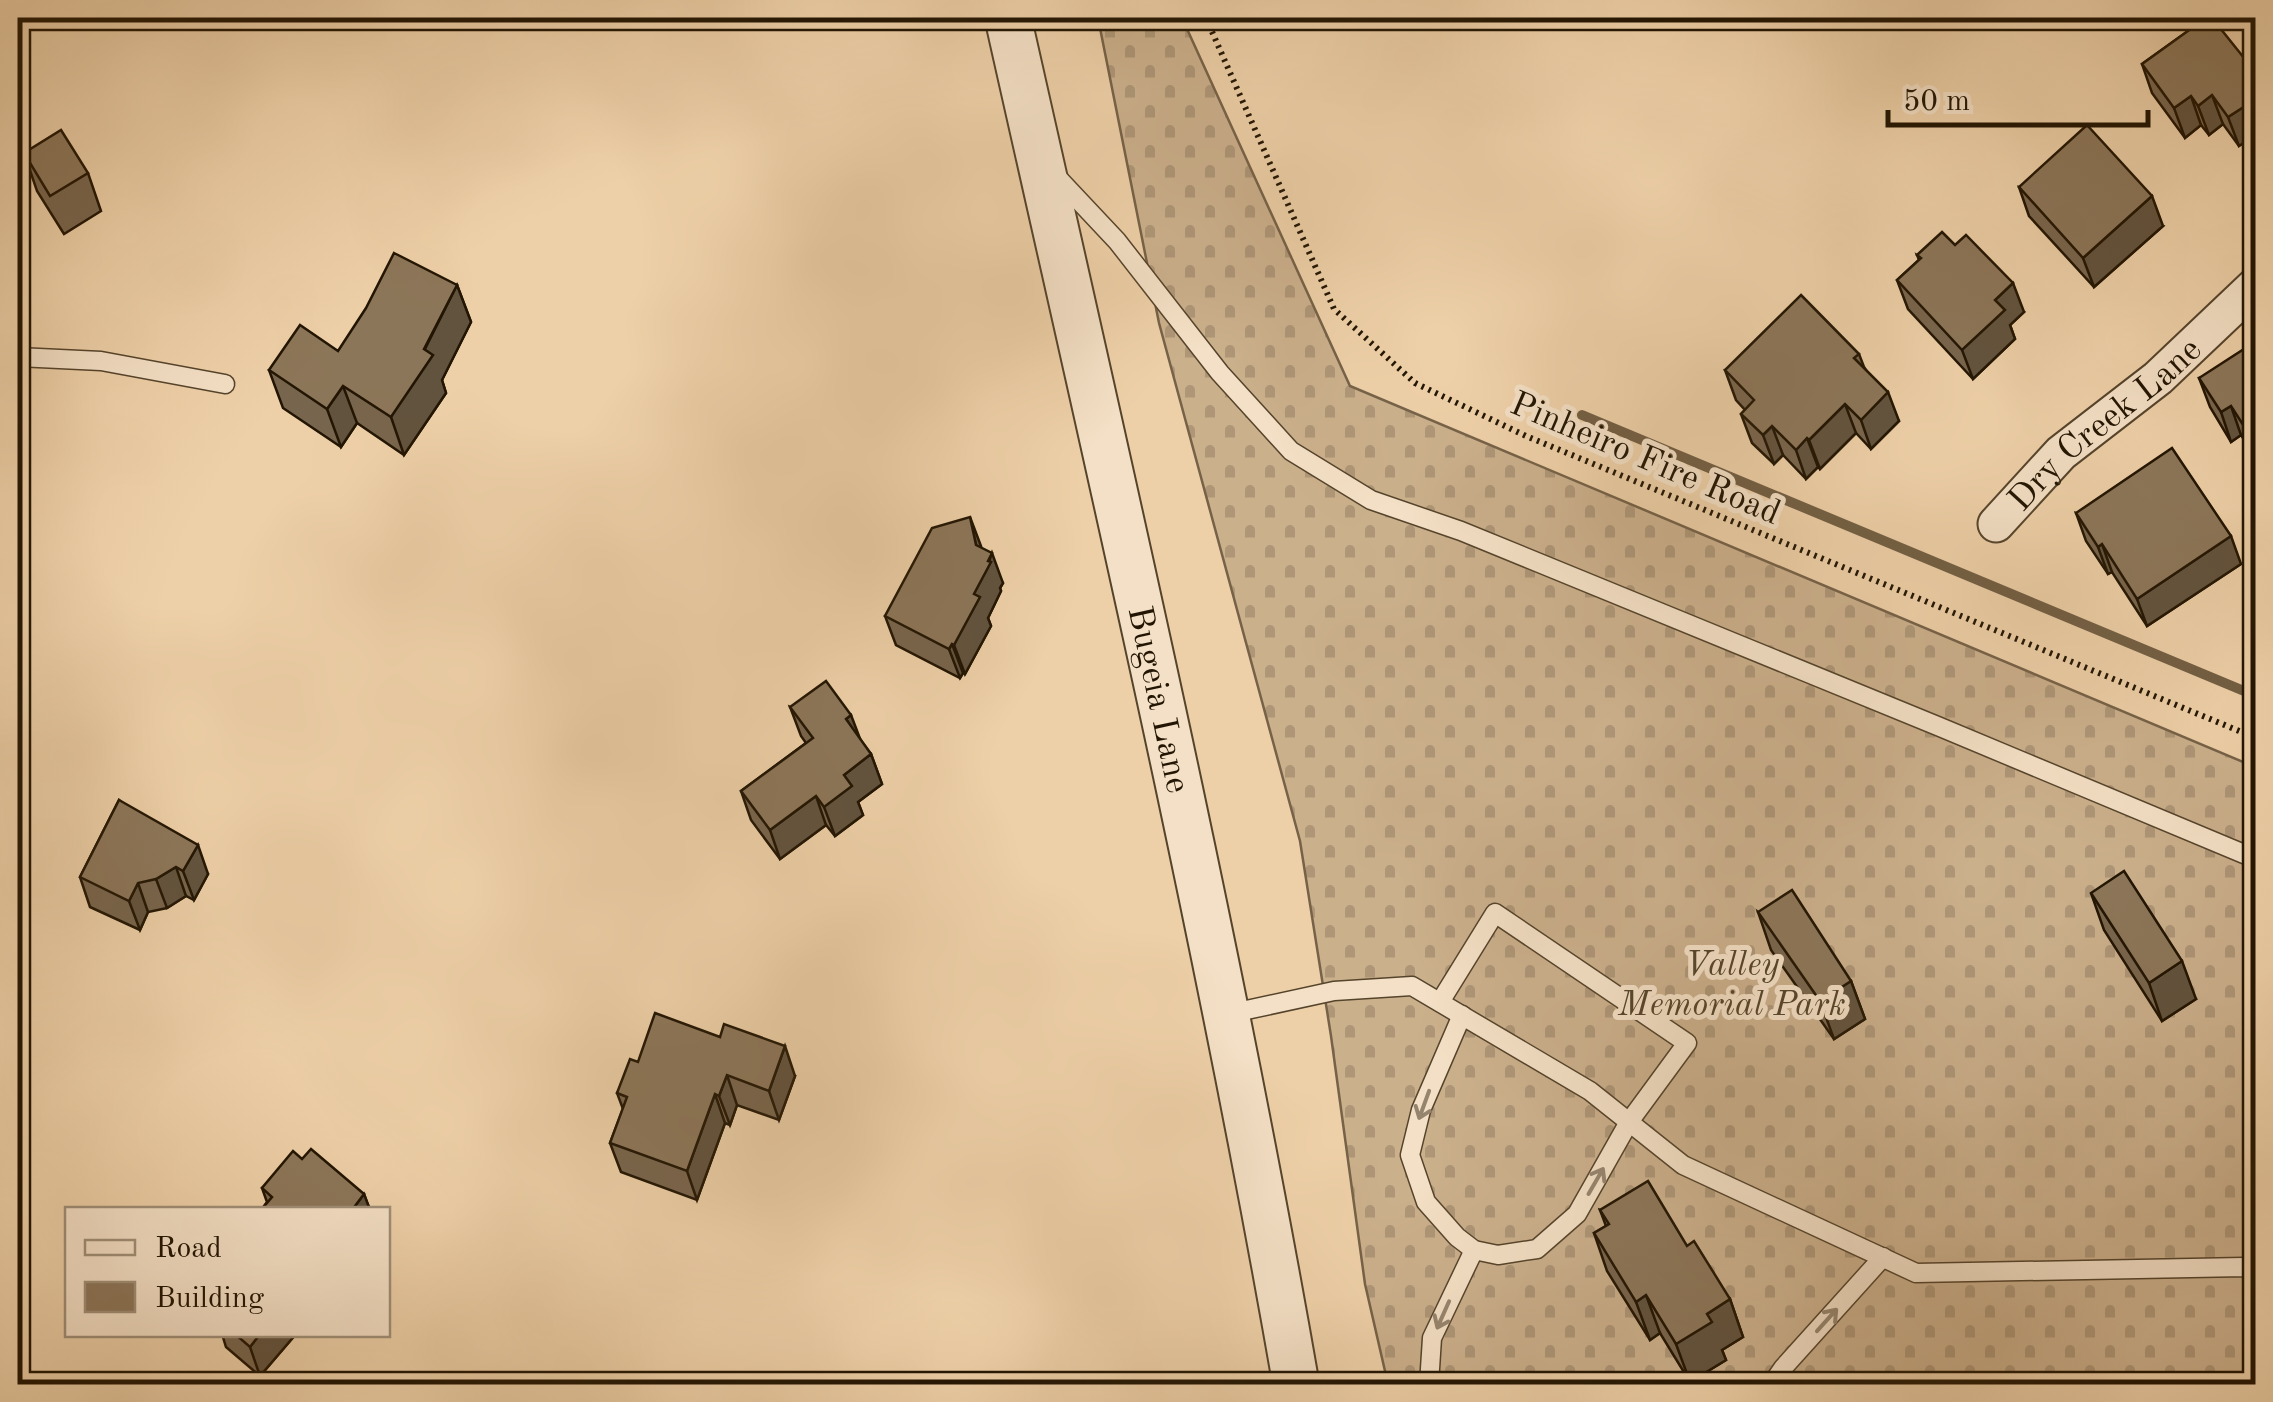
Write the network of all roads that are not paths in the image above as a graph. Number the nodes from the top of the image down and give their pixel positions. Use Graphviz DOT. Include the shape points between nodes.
graph roads {
  1 [pos="1008,18"];
  2 [pos="1040,159"];
  3 [pos="2256,285"];
  4 [pos="18,357"];
  5 [pos="225,384"];
  6 [pos="1996,524"];
  7 [pos="2256,859"];
  8 [pos="1440,1002"];
  9 [pos="1228,1014"];
  10 [pos="1462,1015"];
  11 [pos="1629,1122"];
  12 [pos="1474,1250"];
  13 [pos="1883,1258"];
  14 [pos="2256,1270"];
  15 [pos="1296,1384"];
  16 [pos="1429,1384"];
  17 [pos="1772,1384"];
  1 -- 2 [label="street, Bugeia Lane"];
  2 -- 7 [label="lane" via="1292,451 1371,500 1461,531"];
  2 -- 9 [label="street, Bugeia Lane"];
  3 -- 6 [label="street, Dry Creek Lane" via="2158,378 2062,453"];
  4 -- 5 [label="lane" via="101,361"];
  8 -- 9 [label="lane" via="1412,986 1334,991"];
  8 -- 10 [label="lane"];
  8 -- 11 [label="lane" via="1495,913 1688,1043"];
  9 -- 15 [label="street, Bugeia Lane"];
  10 -- 11 [label="lane" via="1590,1091"];
  10 -- 12 [label="lane, one-way" via="1410,1155 1426,1202"];
  12 -- 11 [label="lane, one-way" via="1498,1255 1537,1249 1577,1214"];
  11 -- 13 [label="lane" via="1683,1165"];
  12 -- 16 [label="lane, one-way" via="1432,1338"];
  13 -- 14 [label="lane" via="1916,1273"];
  17 -- 13 [label="lane, one-way"];
}
